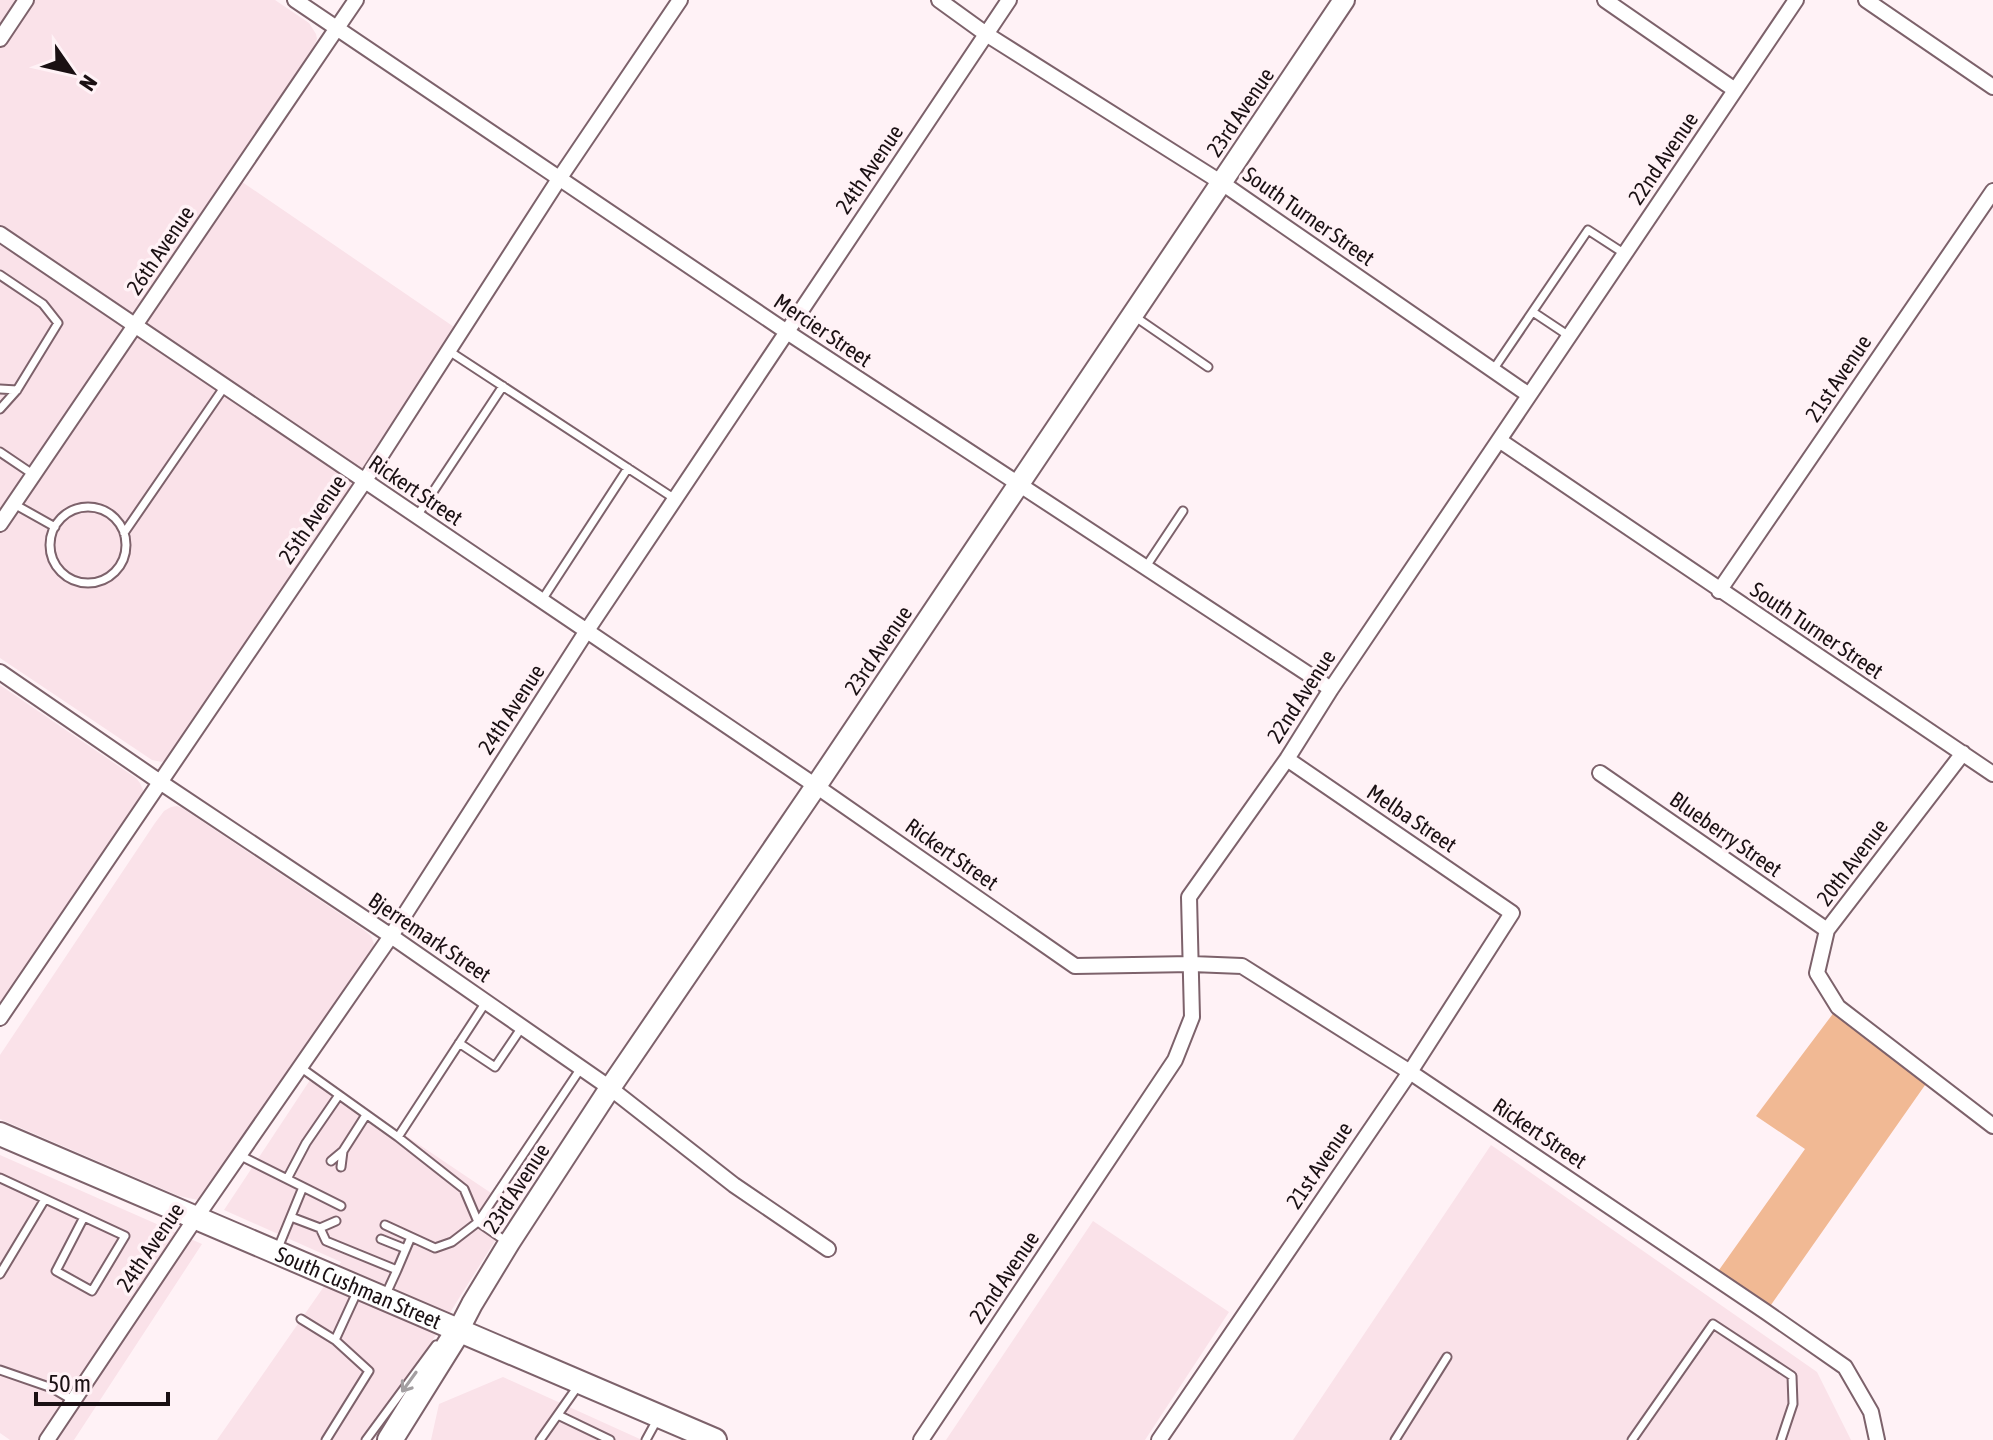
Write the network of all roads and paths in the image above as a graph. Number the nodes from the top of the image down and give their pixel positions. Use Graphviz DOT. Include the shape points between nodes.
graph roads {
  1 [pos="26,0"];
  2 [pos="295,0"];
  3 [pos="356,0"];
  4 [pos="680,0"];
  5 [pos="939,0"];
  6 [pos="1009,0"];
  7 [pos="1344,0"];
  8 [pos="1605,0"];
  9 [pos="1796,0"];
  10 [pos="1866,0"];
  11 [pos="336,29"];
  12 [pos="986,34"];
  13 [pos="0,39"];
  14 [pos="1993,87"];
  15 [pos="1735,90"];
  16 [pos="559,179"];
  17 [pos="1222,183"];
  18 [pos="1993,191"];
  19 [pos="0,234"];
  20 [pos="1625,254"];
  21 [pos="0,275"];
  22 [pos="1533,312"];
  23 [pos="1132,315"];
  24 [pos="135,326"];
  25 [pos="787,332"];
  26 [pos="1569,336"];
  27 [pos="448,351"];
  28 [pos="1208,367"];
  29 [pos="1493,370"];
  30 [pos="225,386"];
  31 [pos="503,386"];
  32 [pos="0,389"];
  33 [pos="17,390"];
  34 [pos="1529,395"];
  35 [pos="0,409"];
  36 [pos="1499,440"];
  37 [pos="0,452"];
  38 [pos="628,468"];
  39 [pos="34,475"];
  40 [pos="364,482"];
  41 [pos="1017,484"];
  42 [pos="675,499"];
  43 [pos="14,504"];
  44 [pos="1183,511"];
  45 [pos="417,516"];
  46 [pos="0,524"];
  47 [pos="55,527"];
  48 [pos="124,533"];
  49 [pos="1145,568"];
  50 [pos="1719,591"];
  51 [pos="541,600"];
  52 [pos="586,632"];
  53 [pos="0,672"];
  54 [pos="1331,689"];
  55 [pos="1963,753"];
  56 [pos="1287,759"];
  57 [pos="1600,773"];
  58 [pos="1993,774"];
  59 [pos="160,782"];
  60 [pos="816,786"];
  61 [pos="1512,913"];
  62 [pos="1827,930"];
  63 [pos="391,936"];
  64 [pos="1192,964"];
  65 [pos="486,1002"];
  66 [pos="0,1018"];
  67 [pos="522,1027"];
  68 [pos="459,1043"];
  69 [pos="300,1067"];
  70 [pos="581,1068"];
  71 [pos="1410,1072"];
  72 [pos="610,1088"];
  73 [pos="339,1095"];
  74 [pos="366,1115"];
  75 [pos="1993,1126"];
  76 [pos="0,1134"];
  77 [pos="398,1137"];
  78 [pos="343,1151"];
  79 [pos="239,1155"];
  80 [pos="331,1161"];
  81 [pos="341,1167"];
  82 [pos="0,1178"];
  83 [pos="287,1179"];
  84 [pos="320,1184"];
  85 [pos="303,1187"];
  86 [pos="333,1189"];
  87 [pos="315,1194"];
  88 [pos="45,1199"];
  89 [pos="327,1200"];
  90 [pos="341,1206"];
  91 [pos="84,1217"];
  92 [pos="291,1217"];
  93 [pos="195,1219"];
  94 [pos="336,1221"];
  95 [pos="478,1222"];
  96 [pos="385,1225"];
  97 [pos="320,1228"];
  98 [pos="411,1237"];
  99 [pos="381,1239"];
  100 [pos="509,1243"];
  101 [pos="406,1249"];
  102 [pos="828,1249"];
  103 [pos="276,1253"];
  104 [pos="397,1270"];
  105 [pos="0,1274"];
  106 [pos="359,1288"];
  107 [pos="384,1299"];
  108 [pos="301,1319"];
  109 [pos="458,1331"];
  110 [pos="335,1340"];
  111 [pos="1447,1357"];
  112 [pos="0,1370"];
  113 [pos="581,1383"];
  114 [pos="74,1401"];
  115 [pos="558,1415"];
  116 [pos="659,1416"];
  117 [pos="47,1440"];
  118 [pos="327,1440"];
  119 [pos="366,1440"];
  120 [pos="390,1440"];
  121 [pos="540,1440"];
  122 [pos="610,1440"];
  123 [pos="646,1440"];
  124 [pos="715,1440"];
  125 [pos="921,1440"];
  126 [pos="1159,1440"];
  127 [pos="1395,1440"];
  128 [pos="1632,1440"];
  129 [pos="1781,1440"];
  130 [pos="1877,1440"];
  1 -- 13 [label="street"];
  2 -- 11 [label="street, Mercier Street"];
  3 -- 11 [label="street, 26th Avenue"];
  4 -- 16 [label="street, 25th Avenue"];
  5 -- 12 [label="street, South Turner Street"];
  6 -- 12 [label="street, 24th Avenue"];
  7 -- 17 [label="street, 23rd Avenue"];
  8 -- 15 [label="street"];
  9 -- 15 [label="street, 22nd Avenue"];
  10 -- 14 [label="street"];
  11 -- 16 [label="street, Mercier Street"];
  11 -- 24 [label="street, 26th Avenue"];
  12 -- 17 [label="street, South Turner Street"];
  12 -- 25 [label="street, 24th Avenue"];
  15 -- 20 [label="street, 22nd Avenue"];
  16 -- 25 [label="street, Mercier Street"];
  16 -- 27 [label="street, 25th Avenue"];
  17 -- 23 [label="street, 23rd Avenue"];
  17 -- 29 [label="street, South Turner Street"];
  18 -- 50 [label="street, 21st Avenue"];
  19 -- 24 [label="street, Rickert Street"];
  20 -- 22 [label="lane" via="1588,230"];
  20 -- 26 [label="street, 22nd Avenue"];
  21 -- 33 [label="lane" via="43,304 58,323"];
  22 -- 26 [label="lane"];
  22 -- 29 [label="lane"];
  23 -- 28 [label="lane"];
  23 -- 41 [label="street, 23rd Avenue"];
  24 -- 30 [label="street, Rickert Street"];
  24 -- 39 [label="street, 26th Avenue"];
  25 -- 41 [label="street, Mercier Street"];
  25 -- 42 [label="street, 24th Avenue"];
  26 -- 34 [label="street, 22nd Avenue"];
  27 -- 31 [label="lane"];
  27 -- 40 [label="street, 25th Avenue"];
  29 -- 34 [label="street, South Turner Street"];
  30 -- 40 [label="street, Rickert Street"];
  30 -- 48 [label="lane"];
  31 -- 38 [label="lane"];
  31 -- 45 [label="lane"];
  32 -- 33 [label="lane"];
  33 -- 35 [label="lane"];
  34 -- 36 [label="street, 22nd Avenue"];
  36 -- 50 [label="street, South Turner Street"];
  36 -- 54 [label="street, 22nd Avenue"];
  37 -- 39 [label="lane"];
  38 -- 42 [label="lane"];
  38 -- 51 [label="lane"];
  39 -- 43 [label="street, 26th Avenue"];
  40 -- 45 [label="street, Rickert Street"];
  40 -- 59 [label="street, 25th Avenue"];
  41 -- 49 [label="street, Mercier Street"];
  41 -- 60 [label="street, 23rd Avenue"];
  42 -- 52 [label="street, 24th Avenue"];
  43 -- 46 [label="street, 26th Avenue"];
  43 -- 47 [label="lane"];
  44 -- 49 [label="lane"];
  45 -- 51 [label="street, Rickert Street"];
  47 -- 48 [label="lane" via="63,517 86,507 110,514"];
  47 -- 48 [label="lane" via="50,551 54,562 61,573 83,583 96,583 117,570 126,547"];
  49 -- 54 [label="street, Mercier Street"];
  50 -- 55 [label="street, South Turner Street"];
  51 -- 52 [label="street, Rickert Street"];
  52 -- 60 [label="street, Rickert Street"];
  52 -- 63 [label="street, 24th Avenue"];
  53 -- 59 [label="street, Bjerremark Street"];
  54 -- 56 [label="street, 22nd Avenue"];
  55 -- 58 [label="street, South Turner Street"];
  55 -- 62 [label="street, 20th Avenue"];
  56 -- 61 [label="street, Melba Street"];
  56 -- 64 [label="street, 22nd Avenue" via="1189,897"];
  57 -- 62 [label="street, Blueberry Street"];
  59 -- 63 [label="street, Bjerremark Street"];
  59 -- 66 [label="street, 25th Avenue"];
  60 -- 64 [label="street, Rickert Street" via="1075,966"];
  60 -- 72 [label="street, 23rd Avenue"];
  61 -- 71 [label="street, 21st Avenue"];
  62 -- 75 [label="street, 20th Avenue" via="1817,973 1838,1007"];
  63 -- 65 [label="street, Bjerremark Street"];
  63 -- 69 [label="street, 24th Avenue"];
  64 -- 71 [label="street, Rickert Street" via="1242,966"];
  64 -- 125 [label="street, 22nd Avenue" via="1192,1017 1175,1060"];
  65 -- 67 [label="street, Bjerremark Street"];
  65 -- 68 [label="lane"];
  67 -- 68 [label="lane" via="495,1067"];
  67 -- 70 [label="street, Bjerremark Street"];
  68 -- 77 [label="lane"];
  69 -- 73 [label="lane"];
  69 -- 79 [label="street, 24th Avenue"];
  70 -- 72 [label="street, Bjerremark Street"];
  70 -- 95 [label="lane"];
  71 -- 126 [label="street, 21st Avenue"];
  71 -- 130 [label="street, Rickert Street" via="1845,1367 1871,1412"];
  72 -- 100 [label="street, 23rd Avenue"];
  72 -- 102 [label="street, Bjerremark Street" via="734,1185"];
  73 -- 74 [label="lane"];
  73 -- 83 [label="lane"];
  74 -- 77 [label="lane"];
  74 -- 78 [label="lane"];
  76 -- 93 [label="main road, South Cushman Street"];
  77 -- 95 [label="lane" via="464,1189"];
  78 -- 80 [label="lane"];
  78 -- 81 [label="lane"];
  79 -- 83 [label="lane"];
  79 -- 93 [label="street, 24th Avenue"];
  82 -- 88 [label="lane"];
  83 -- 85 [label="lane"];
  84 -- 87 [label="lane"];
  85 -- 87 [label="lane"];
  85 -- 92 [label="lane"];
  86 -- 89 [label="lane"];
  87 -- 89 [label="lane"];
  88 -- 91 [label="lane"];
  88 -- 105 [label="lane"];
  89 -- 90 [label="lane"];
  91 -- 91 [label="lane" via="125,1236 92,1291 56,1271"];
  92 -- 97 [label="lane"];
  92 -- 103 [label="lane"];
  93 -- 103 [label="main road, South Cushman Street"];
  93 -- 114 [label="street, 24th Avenue"];
  94 -- 97 [label="lane"];
  95 -- 98 [label="lane" via="435,1248"];
  95 -- 100 [label="lane"];
  96 -- 98 [label="lane"];
  97 -- 104 [label="lane" via="326,1241"];
  98 -- 101 [label="lane"];
  99 -- 101 [label="lane"];
  100 -- 109 [label="street, 23rd Avenue"];
  101 -- 104 [label="lane"];
  103 -- 106 [label="main road, South Cushman Street"];
  104 -- 107 [label="lane"];
  106 -- 107 [label="main road, South Cushman Street"];
  106 -- 110 [label="lane"];
  107 -- 109 [label="main road, South Cushman Street"];
  108 -- 110 [label="lane"];
  109 -- 113 [label="main road, South Cushman Street"];
  109 -- 119 [label="lane, one-way" via="435,1346"];
  109 -- 120 [label="highway"];
  110 -- 118 [label="lane" via="369,1371"];
  111 -- 127 [label="lane"];
  112 -- 114 [label="lane"];
  113 -- 115 [label="lane"];
  113 -- 116 [label="main road, South Cushman Street"];
  114 -- 117 [label="street, 24th Avenue"];
  115 -- 121 [label="lane"];
  115 -- 122 [label="lane"];
  116 -- 123 [label="lane"];
  116 -- 124 [label="main road, South Cushman Street"];
  128 -- 129 [label="lane" via="1713,1324 1792,1376 1793,1404"];
}
